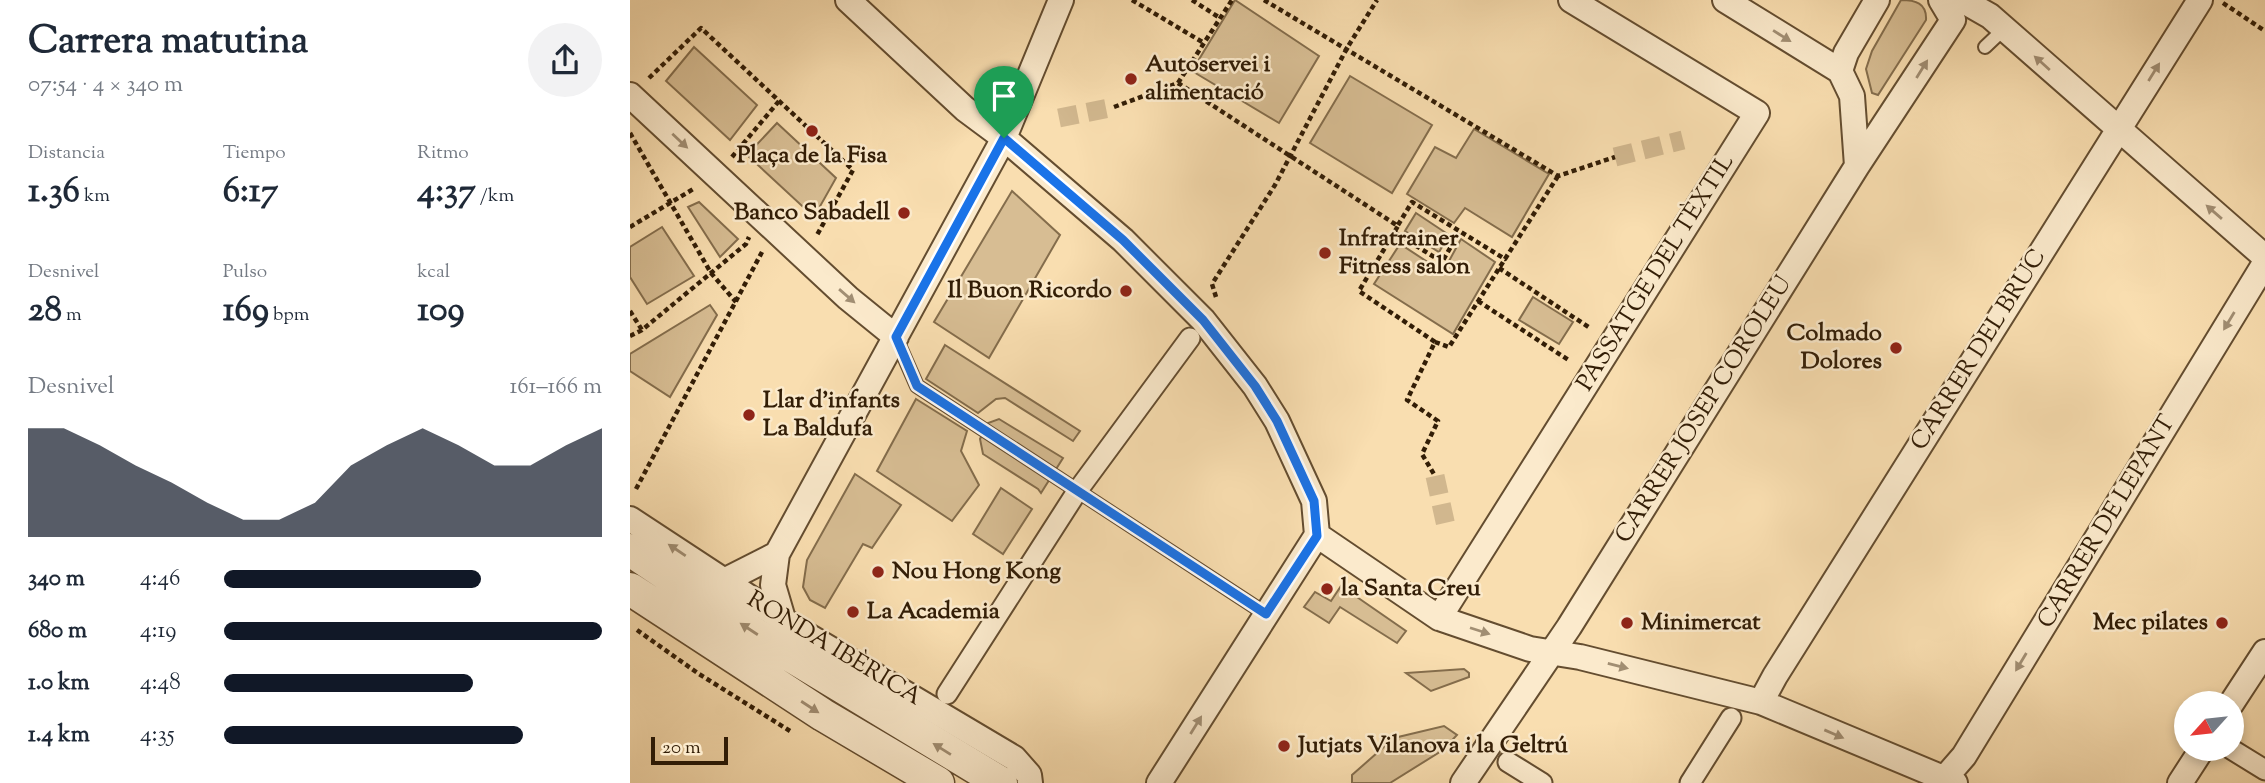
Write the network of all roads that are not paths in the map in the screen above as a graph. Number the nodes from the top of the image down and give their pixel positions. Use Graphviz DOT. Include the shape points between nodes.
graph roads {
  1 [pos="848,0"];
  2 [pos="1061,0"];
  3 [pos="1571,0"];
  4 [pos="1724,0"];
  5 [pos="1877,0"];
  6 [pos="1941,0"];
  7 [pos="1962,0"];
  8 [pos="2211,2"];
  9 [pos="2006,31"];
  10 [pos="1987,48"];
  11 [pos="1840,71"];
  12 [pos="638,88"];
  13 [pos="1852,96"];
  14 [pos="1899,104"];
  15 [pos="2118,130"];
  16 [pos="1004,138"];
  17 [pos="1857,166"];
  18 [pos="2265,257"];
  19 [pos="2265,263"];
  20 [pos="896,337"];
  21 [pos="1190,338"];
  22 [pos="1078,491"];
  23 [pos="630,519"];
  24 [pos="1317,536"];
  25 [pos="630,550"];
  26 [pos="777,554"];
  27 [pos="724,581"];
  28 [pos="630,589"];
  29 [pos="1266,614"];
  30 [pos="1439,618"];
  31 [pos="783,619"];
  32 [pos="2265,652"];
  33 [pos="1551,653"];
  34 [pos="2240,691"];
  35 [pos="947,694"];
  36 [pos="1761,702"];
  37 [pos="1731,718"];
  38 [pos="2244,757"];
  39 [pos="2194,761"];
  40 [pos="1508,762"];
  41 [pos="2265,770"];
  42 [pos="1950,781"];
  43 [pos="938,783"];
  44 [pos="1001,783"];
  45 [pos="1030,783"];
  46 [pos="1160,783"];
  47 [pos="1462,783"];
  48 [pos="1542,783"];
  49 [pos="1690,783"];
  50 [pos="2180,783"];
  1 -- 16 [label="street" via="965,109"];
  2 -- 16 [label="street"];
  3 -- 30 [label="street, PASSATGE DEL TÈXTIL" via="1757,113"];
  4 -- 11 [label="street, one-way"];
  5 -- 11 [label="street"];
  14 -- 6 [label="street, CARRER JOSEP COROLEU, one-way" via="1953,20"];
  7 -- 9 [label="street"];
  15 -- 8 [label="street, CARRER DEL BRUC, one-way"];
  9 -- 10 [label="lane"];
  15 -- 9 [label="street, one-way"];
  11 -- 13 [label="street"];
  12 -- 20 [label="street, one-way" via="839,289"];
  13 -- 14 [label="street" via="1877,106"];
  13 -- 17 [label="street"];
  14 -- 17 [label="street, CARRER JOSEP COROLEU"];
  18 -- 15 [label="street, one-way"];
  15 -- 36 [label="street, CARRER DEL BRUC"];
  16 -- 20 [label="street"];
  16 -- 24 [label="street" via="1123,240 1222,342 1277,421 1314,501"];
  17 -- 33 [label="street, CARRER JOSEP COROLEU"];
  19 -- 42 [label="street, CARRER DE LEPANT, one-way"];
  20 -- 22 [label="lane" via="917,386"];
  20 -- 26 [label="street"];
  21 -- 22 [label="street"];
  22 -- 29 [label="lane"];
  22 -- 35 [label="street"];
  27 -- 23 [label="street, RONDA IBÈRICA, one-way"];
  24 -- 29 [label="street"];
  24 -- 30 [label="street"];
  44 -- 25 [label="street, RONDA IBÈRICA, one-way" via="755,634"];
  26 -- 27 [label="street"];
  26 -- 31 [label="street" via="773,585"];
  27 -- 31 [label="street, RONDA IBÈRICA"];
  28 -- 43 [label="street, one-way" via="823,715"];
  46 -- 29 [label="street, one-way"];
  30 -- 33 [label="street, one-way"];
  31 -- 45 [label="street, RONDA IBÈRICA" via="1014,758"];
  32 -- 34 [label="street"];
  33 -- 36 [label="street, one-way"];
  33 -- 47 [label="street, CARRER JOSEP COROLEU"];
  36 -- 42 [label="street, one-way"];
  37 -- 49 [label="street"];
  38 -- 41 [label="street"];
  39 -- 50 [label="street"];
  40 -- 48 [label="street"];
}
